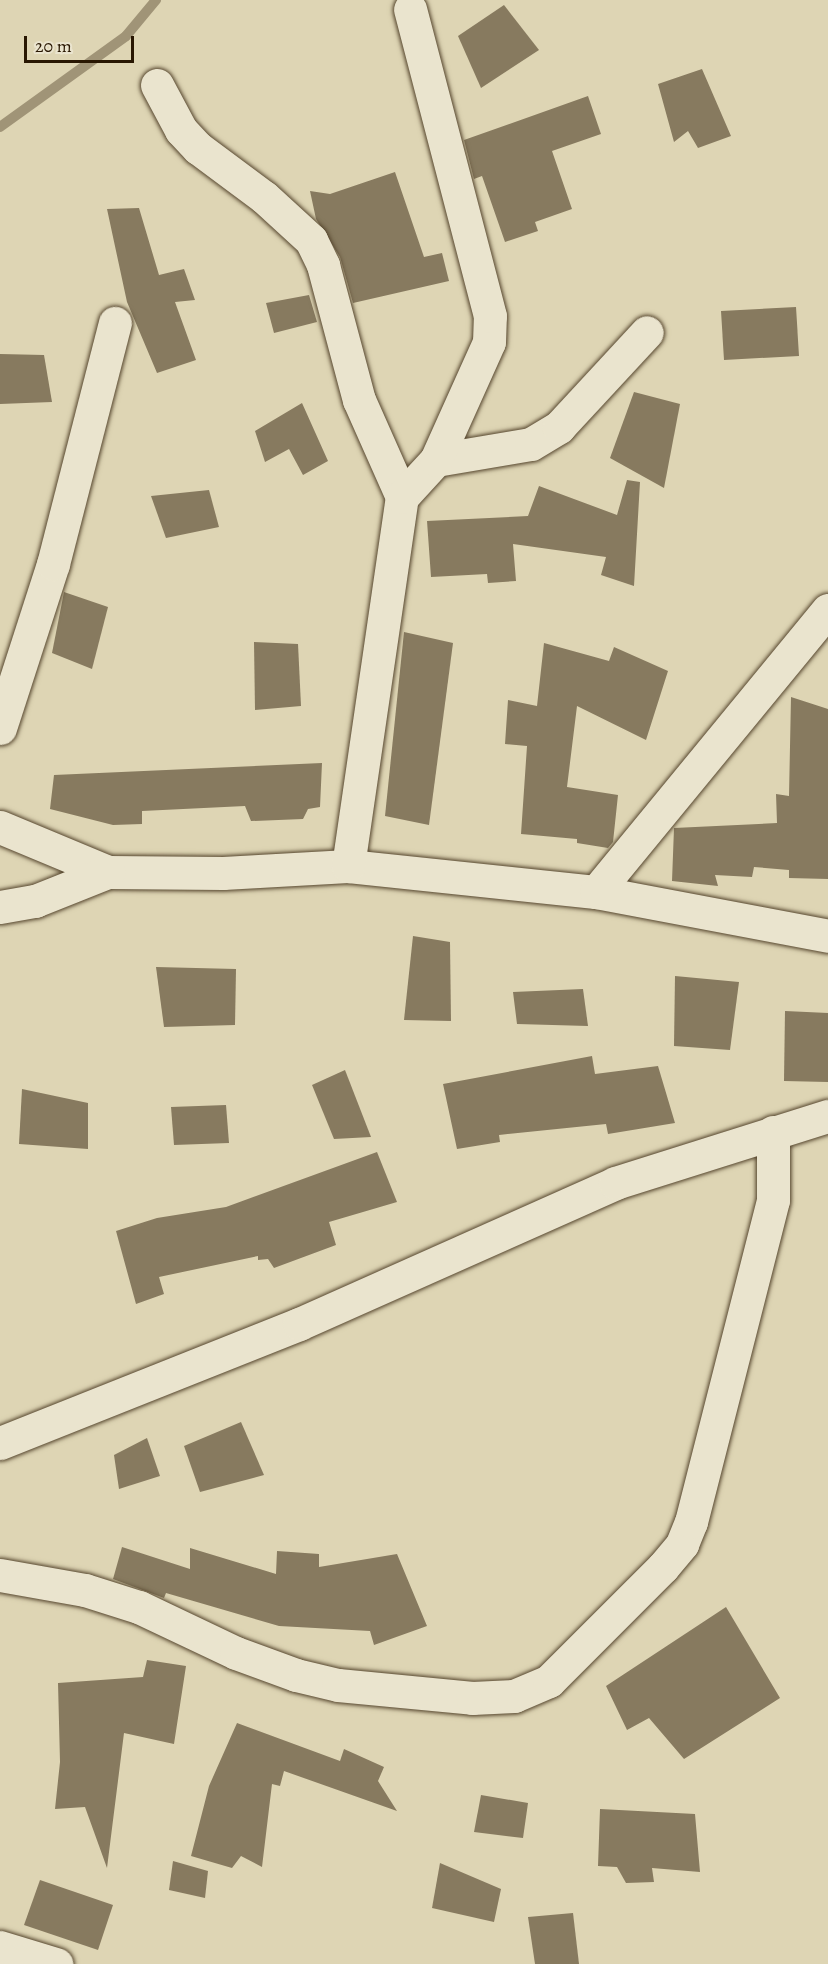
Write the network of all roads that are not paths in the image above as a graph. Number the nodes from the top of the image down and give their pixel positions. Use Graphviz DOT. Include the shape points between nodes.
graph roads {
  1 [pos="410,9"];
  2 [pos="157,85"];
  3 [pos="115,323"];
  4 [pos="647,332"];
  5 [pos="436,460"];
  6 [pos="402,497"];
  7 [pos="828,610"];
  8 [pos="0,728"];
  9 [pos="0,827"];
  10 [pos="348,866"];
  11 [pos="108,872"];
  12 [pos="596,892"];
  13 [pos="0,907"];
  14 [pos="828,936"];
  15 [pos="828,1116"];
  16 [pos="773,1132"];
  17 [pos="0,1443"];
  18 [pos="0,1575"];
  19 [pos="0,1947"];
  20 [pos="56,1964"];
  1 -- 5 [label="street" via="490,316 489,342"];
  2 -- 6 [label="street" via="181,130 198,148 264,197 311,240 323,265 359,400"];
  3 -- 8 [label="street" via="53,564"];
  4 -- 5 [label="street" via="559,427 531,444"];
  5 -- 6 [label="street"];
  6 -- 10 [label="street"];
  7 -- 12 [label="street"];
  9 -- 11 [label="street"];
  10 -- 11 [label="street" via="223,873"];
  10 -- 12 [label="street"];
  11 -- 13 [label="street" via="35,901"];
  12 -- 14 [label="street"];
  15 -- 16 [label="street"];
  16 -- 17 [label="street" via="615,1183 299,1324"];
  16 -- 18 [label="street" via="773,1200 688,1529 663,1567 549,1681 514,1696 472,1698 338,1685 296,1675 236,1653 139,1607 85,1590"];
  19 -- 20 [label="street"];
}
